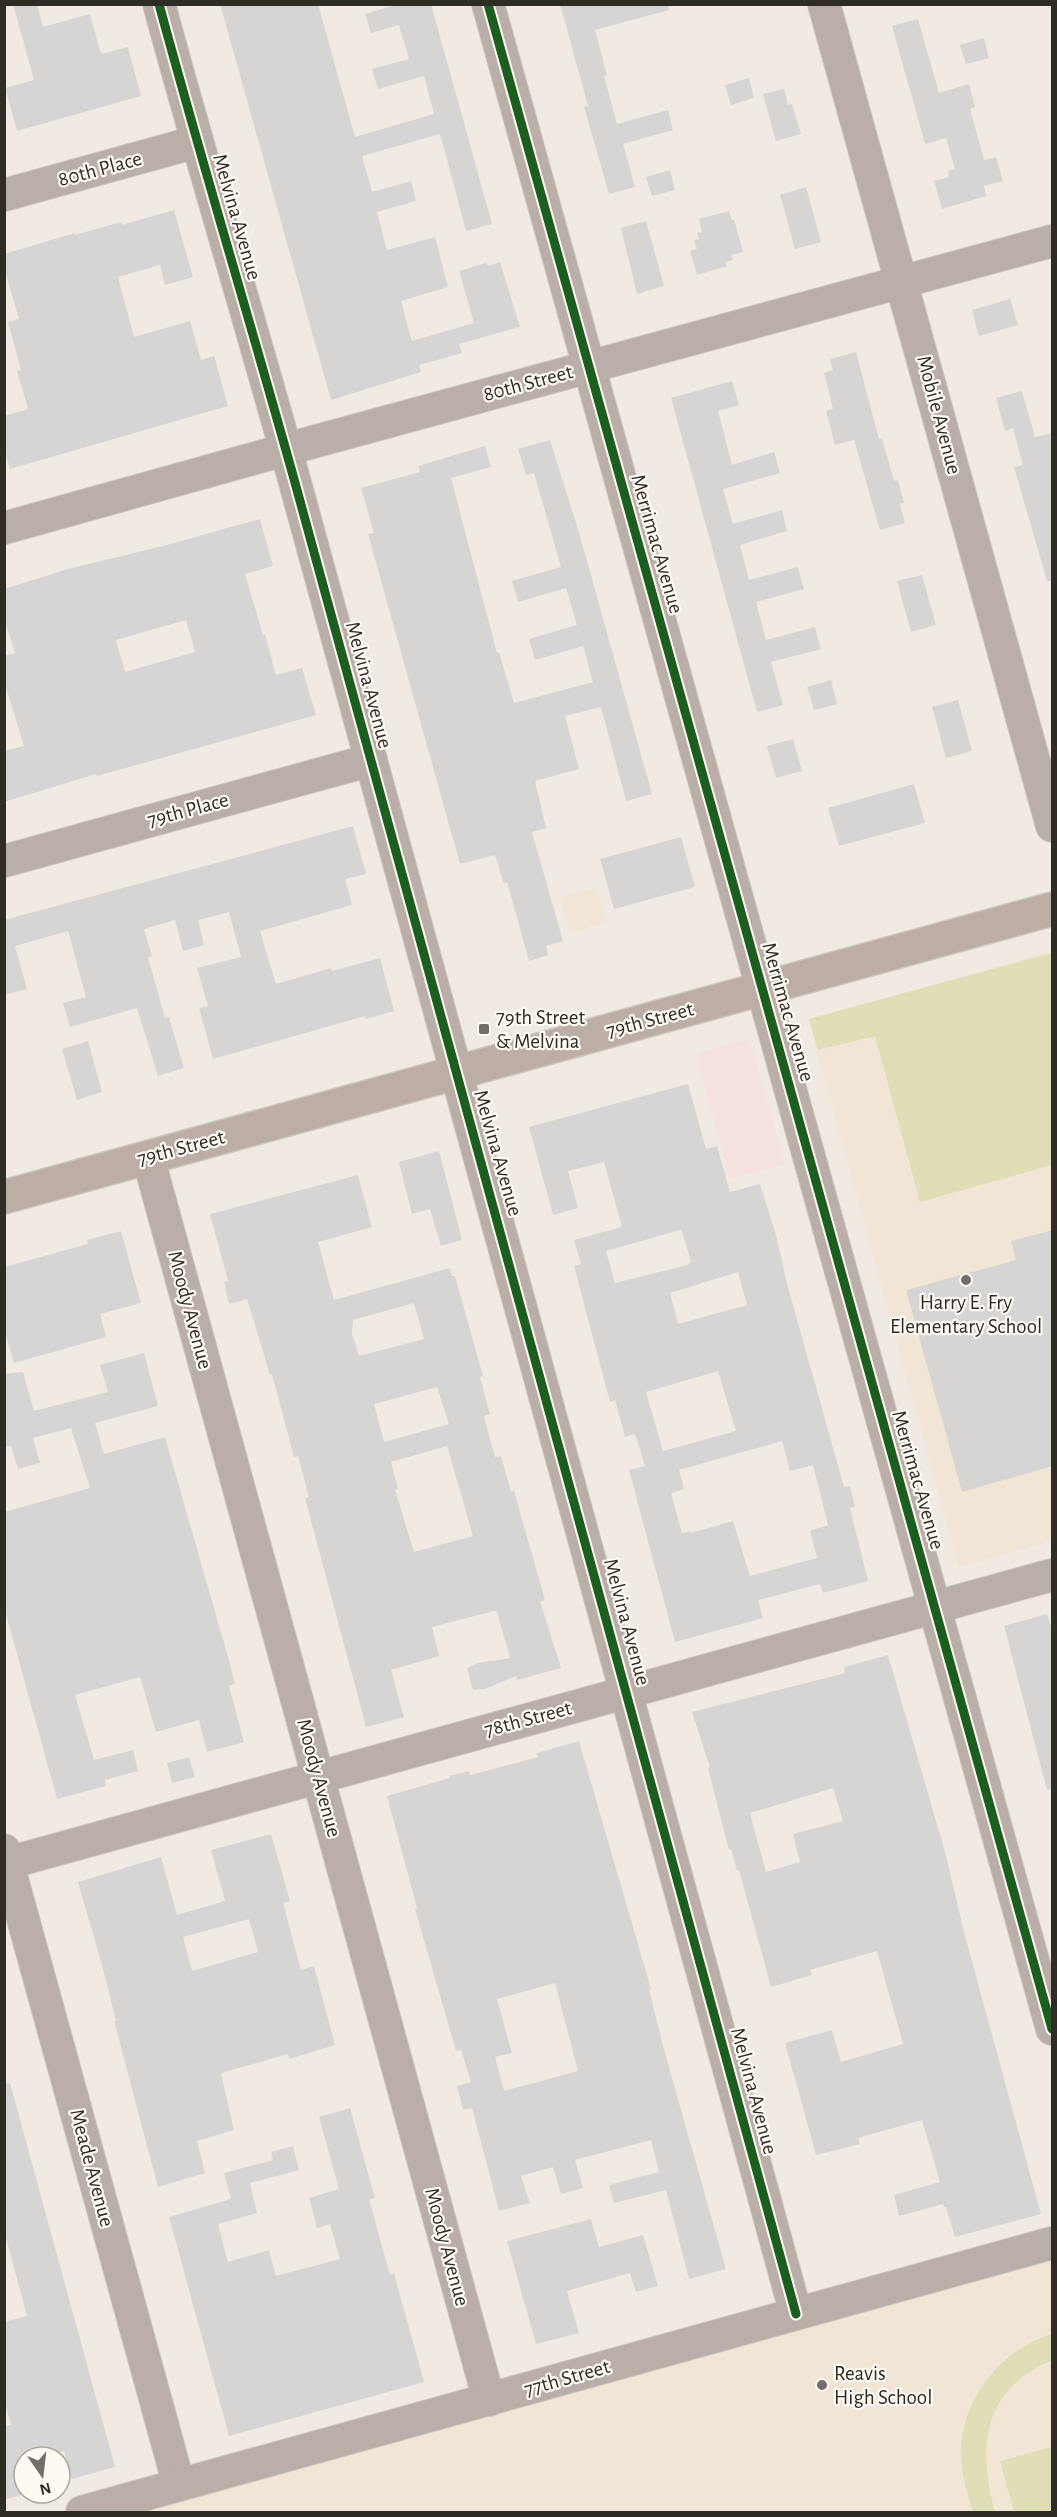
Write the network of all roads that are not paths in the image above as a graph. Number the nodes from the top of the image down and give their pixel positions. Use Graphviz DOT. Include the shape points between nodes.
graph roads {
  1 [pos="159,4"];
  2 [pos="488,4"];
  3 [pos="824,4"];
  4 [pos="196,142"];
  5 [pos="4,195"];
  6 [pos="1053,241"];
  7 [pos="903,282"];
  8 [pos="589,366"];
  9 [pos="286,450"];
  10 [pos="4,528"];
  11 [pos="371,760"];
  12 [pos="1053,826"];
  13 [pos="4,861"];
  14 [pos="1053,909"];
  15 [pos="763,989"];
  16 [pos="457,1072"];
  17 [pos="148,1157"];
  18 [pos="4,1197"];
  19 [pos="1053,1575"];
  20 [pos="935,1608"];
  21 [pos="627,1692"];
  22 [pos="318,1777"];
  23 [pos="6,1859"];
  24 [pos="1053,2029"];
  25 [pos="1053,2243"];
  26 [pos="796,2314"];
  27 [pos="489,2400"];
  28 [pos="179,2485"];
  29 [pos="82,2512"];
  1 -- 4 [label="street, Melvina Avenue"];
  2 -- 8 [label="street, Merrimac Avenue"];
  3 -- 7 [label="street, Mobile Avenue"];
  4 -- 5 [label="street, 80th Place"];
  4 -- 9 [label="street, Melvina Avenue"];
  6 -- 7 [label="street, 80th Street"];
  7 -- 8 [label="street, 80th Street"];
  7 -- 12 [label="street, Mobile Avenue"];
  8 -- 9 [label="street, 80th Street"];
  8 -- 15 [label="street, Merrimac Avenue"];
  9 -- 10 [label="street, 80th Street"];
  9 -- 11 [label="street, Melvina Avenue"];
  11 -- 13 [label="street, 79th Place"];
  11 -- 16 [label="street, Melvina Avenue"];
  14 -- 15 [label="main road, 79th Street"];
  15 -- 16 [label="main road, 79th Street"];
  15 -- 20 [label="street, Merrimac Avenue"];
  16 -- 17 [label="main road, 79th Street"];
  16 -- 21 [label="street, Melvina Avenue"];
  17 -- 18 [label="main road, 79th Street"];
  17 -- 22 [label="street, Moody Avenue"];
  19 -- 20 [label="street, 78th Street"];
  20 -- 21 [label="street, 78th Street"];
  20 -- 24 [label="street, Merrimac Avenue"];
  21 -- 22 [label="street, 78th Street"];
  21 -- 26 [label="street, Melvina Avenue"];
  22 -- 23 [label="street, 78th Street"];
  22 -- 27 [label="street, Moody Avenue"];
  23 -- 28 [label="street, Meade Avenue"];
  25 -- 26 [label="street, 77th Street"];
  26 -- 27 [label="street, 77th Street"];
  27 -- 28 [label="street, 77th Street"];
  28 -- 29 [label="street, 77th Street"];
}
